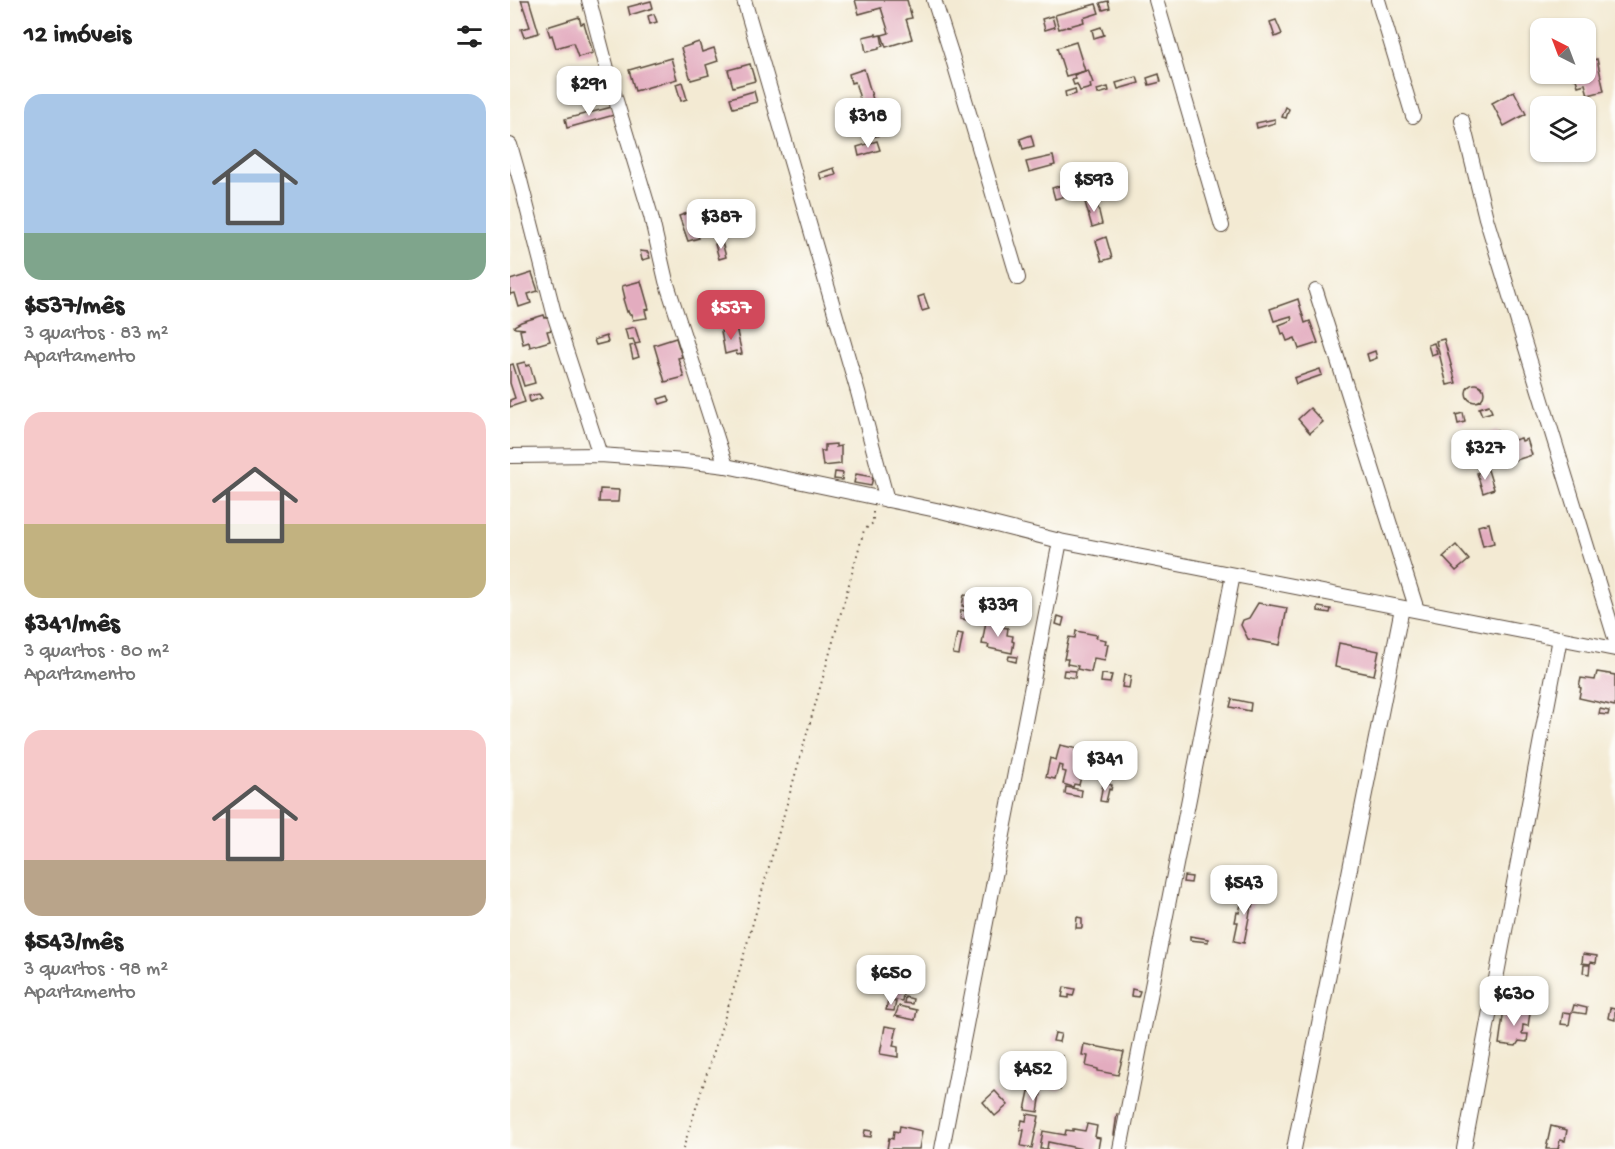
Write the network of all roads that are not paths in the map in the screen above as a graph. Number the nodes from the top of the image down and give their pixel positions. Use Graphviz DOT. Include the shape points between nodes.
graph roads {
  1 [pos="589,0"];
  2 [pos="744,0"];
  3 [pos="934,0"];
  4 [pos="1156,0"];
  5 [pos="1378,0"];
  6 [pos="1413,116"];
  7 [pos="1462,120"];
  8 [pos="510,145"];
  9 [pos="1222,226"];
  10 [pos="1018,278"];
  11 [pos="1316,291"];
  12 [pos="600,455"];
  13 [pos="510,456"];
  14 [pos="726,466"];
  15 [pos="880,498"];
  16 [pos="1060,541"];
  17 [pos="1233,574"];
  18 [pos="1402,608"];
  19 [pos="1417,610"];
  20 [pos="1560,638"];
  21 [pos="1615,638"];
  22 [pos="1615,649"];
  23 [pos="942,1149"];
  24 [pos="1119,1149"];
  25 [pos="1294,1149"];
  26 [pos="1464,1149"];
  1 -- 14 [label="street" via="666,281"];
  2 -- 15 [label="street" via="858,392"];
  3 -- 10 [label="street"];
  4 -- 9 [label="street"];
  5 -- 6 [label="street"];
  7 -- 21 [label="street" via="1486,218"];
  8 -- 12 [label="street" via="555,317"];
  11 -- 19 [label="street"];
  12 -- 13 [label="street"];
  12 -- 14 [label="street"];
  14 -- 15 [label="street"];
  15 -- 16 [label="street"];
  16 -- 17 [label="street"];
  16 -- 23 [label="street"];
  17 -- 18 [label="street"];
  17 -- 24 [label="street"];
  18 -- 19 [label="street"];
  18 -- 25 [label="street"];
  19 -- 20 [label="street"];
  20 -- 22 [label="street"];
  20 -- 26 [label="street"];
}
